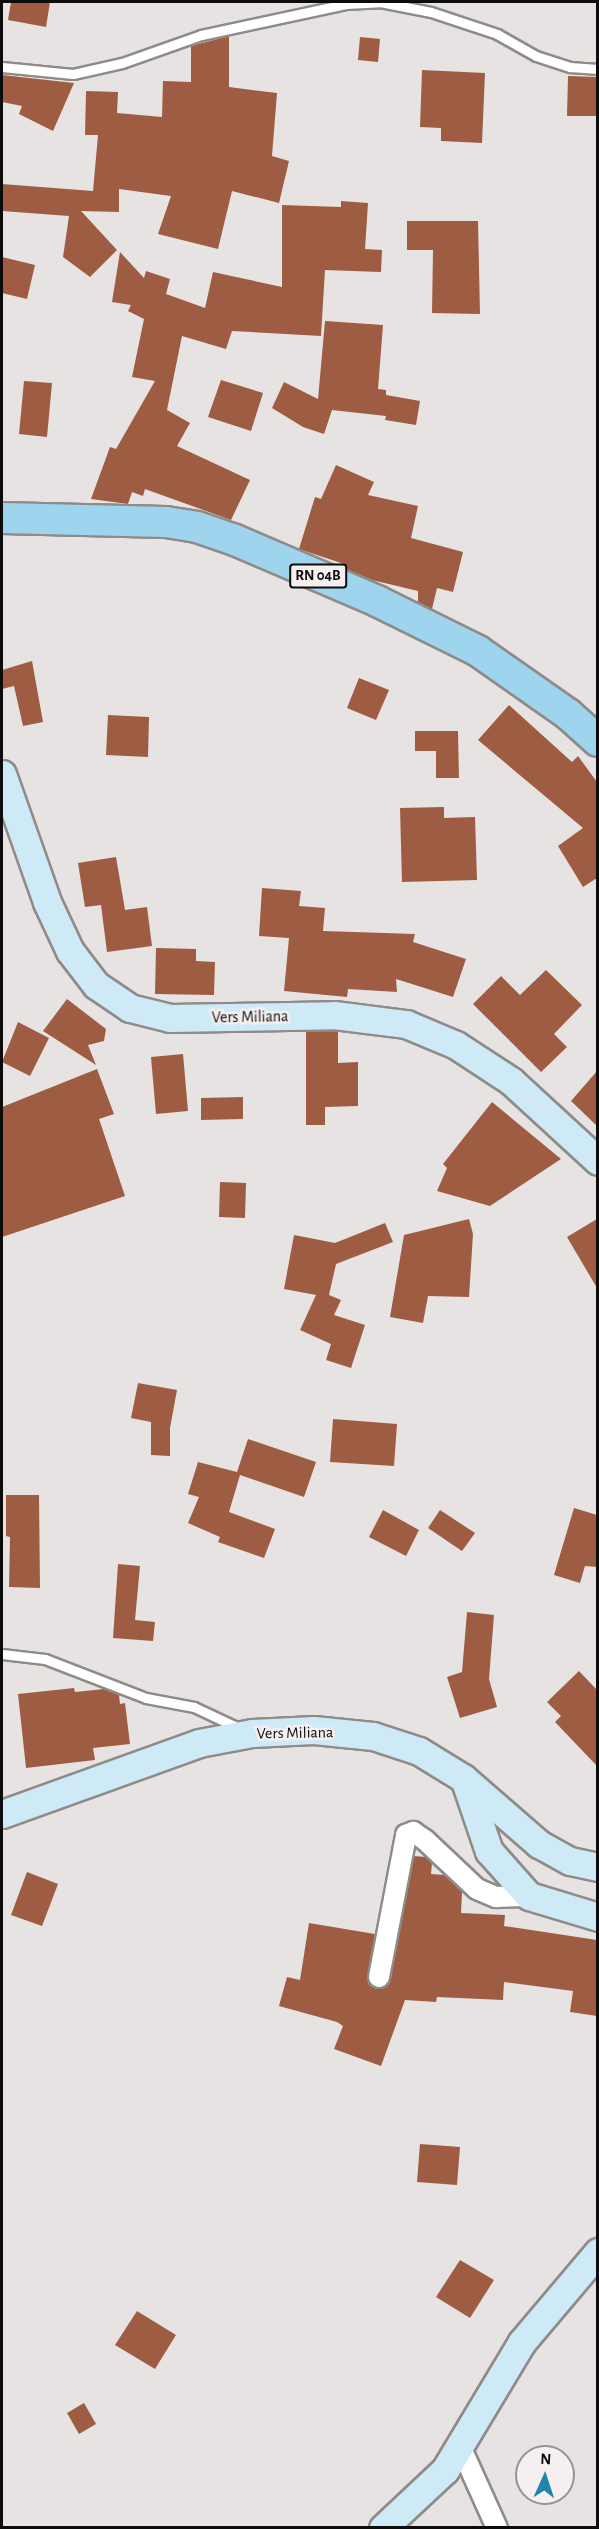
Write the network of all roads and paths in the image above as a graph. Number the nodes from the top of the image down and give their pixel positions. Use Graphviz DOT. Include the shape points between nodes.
graph roads {
  1 [pos="2,67"];
  2 [pos="597,69"];
  3 [pos="2,518"];
  4 [pos="597,741"];
  5 [pos="2,774"];
  6 [pos="597,1161"];
  7 [pos="2,1654"];
  8 [pos="252,1733"];
  9 [pos="464,1778"];
  10 [pos="2,1814"];
  11 [pos="597,1867"];
  12 [pos="529,1896"];
  13 [pos="597,1917"];
  14 [pos="379,1977"];
  15 [pos="597,2252"];
  16 [pos="460,2446"];
  17 [pos="382,2528"];
  18 [pos="497,2528"];
  1 -- 2 [label="lane" via="74,74 122,63 201,35 346,4 380,2 431,12 497,34 536,56 570,67"];
  3 -- 4 [label="main road, RN 04B" via="166,522 235,540 377,601 478,651 568,714"];
  5 -- 6 [label="main road, Vers Miliana" via="47,902 70,951 96,985 130,1008 170,1018 334,1015 406,1024 456,1045 511,1081"];
  7 -- 8 [label="lane" via="45,1659 146,1698 194,1707"];
  8 -- 9 [label="main road, Vers Miliana" via="314,1730 374,1736 419,1751"];
  8 -- 10 [label="main road, Vers Miliana" via="199,1743"];
  9 -- 11 [label="main road, Vers Miliana" via="539,1844 570,1861"];
  9 -- 12 [label="main road" via="489,1851"];
  12 -- 13 [label="main road"];
  12 -- 14 [label="street" via="496,1897 477,1890 425,1840 413,1832 406,1835"];
  15 -- 16 [label="main road" via="522,2342"];
  16 -- 17 [label="main road" via="445,2470"];
  16 -- 18 [label="street"];
}
